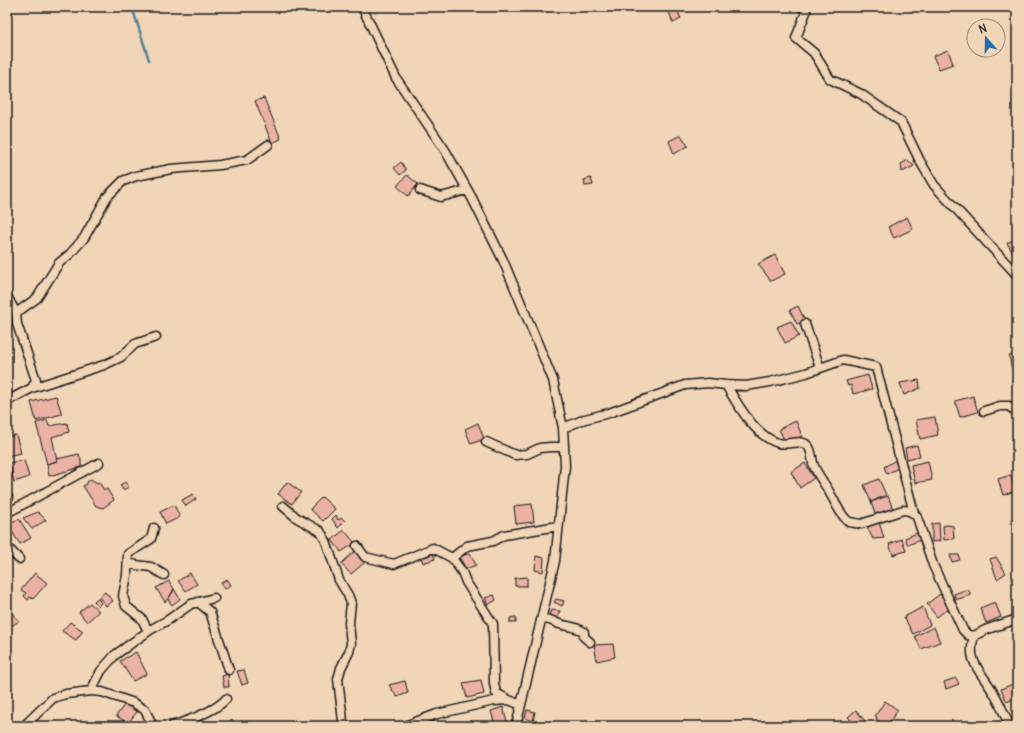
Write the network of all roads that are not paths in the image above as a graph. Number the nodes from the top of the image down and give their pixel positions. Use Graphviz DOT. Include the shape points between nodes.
graph roads {
  1 [pos="362,7"];
  2 [pos="806,9"];
  3 [pos="268,145"];
  4 [pos="420,190"];
  5 [pos="467,190"];
  6 [pos="1017,275"];
  7 [pos="7,296"];
  8 [pos="16,313"];
  9 [pos="805,324"];
  10 [pos="156,337"];
  11 [pos="820,368"];
  12 [pos="726,386"];
  13 [pos="32,388"];
  14 [pos="7,401"];
  15 [pos="984,411"];
  16 [pos="1017,413"];
  17 [pos="563,428"];
  18 [pos="486,442"];
  19 [pos="564,447"];
  20 [pos="99,463"];
  21 [pos="283,506"];
  22 [pos="914,512"];
  23 [pos="7,513"];
  24 [pos="558,526"];
  25 [pos="154,528"];
  26 [pos="357,546"];
  27 [pos="7,547"];
  28 [pos="452,558"];
  29 [pos="19,559"];
  30 [pos="128,563"];
  31 [pos="164,575"];
  32 [pos="214,598"];
  33 [pos="198,602"];
  34 [pos="542,619"];
  35 [pos="1017,619"];
  36 [pos="148,631"];
  37 [pos="974,636"];
  38 [pos="590,642"];
  39 [pos="229,670"];
  40 [pos="91,692"];
  41 [pos="226,699"];
  42 [pos="509,700"];
  43 [pos="521,704"];
  44 [pos="24,726"];
  45 [pos="153,726"];
  46 [pos="172,726"];
  47 [pos="344,726"];
  48 [pos="405,726"];
  49 [pos="516,726"];
  50 [pos="1010,726"];
  1 -- 5 [label="street" via="396,78"];
  2 -- 6 [label="street" via="796,38 814,53 830,79 861,94 901,122 934,185"];
  3 -- 8 [label="street" via="247,160 171,169 123,181 107,197 84,238 59,263 37,298"];
  4 -- 5 [label="street" via="441,197"];
  5 -- 17 [label="street" via="503,260 552,380"];
  7 -- 8 [label="street"];
  8 -- 13 [label="street" via="17,324 36,380"];
  9 -- 11 [label="street"];
  10 -- 13 [label="street" via="135,344 121,356 104,365"];
  11 -- 12 [label="street" via="770,382"];
  11 -- 22 [label="street" via="843,360 876,367"];
  12 -- 17 [label="street" via="708,383 685,385"];
  12 -- 22 [label="street" via="755,428 778,443 801,442 808,446 813,455 815,470 838,509 850,522 861,524 903,510"];
  13 -- 14 [label="street"];
  15 -- 16 [label="street" via="1009,406"];
  17 -- 19 [label="street"];
  18 -- 19 [label="street" via="515,455 527,454 540,448"];
  19 -- 24 [label="street" via="565,466"];
  20 -- 23 [label="street"];
  21 -- 47 [label="street" via="297,518 320,531 351,603 351,644 338,679"];
  22 -- 37 [label="street" via="933,566 963,630"];
  24 -- 28 [label="street" via="467,546"];
  24 -- 34 [label="street" via="555,561"];
  25 -- 30 [label="street" via="151,539 128,554"];
  26 -- 28 [label="street" via="364,557 394,564 433,548"];
  27 -- 29 [label="street"];
  28 -- 42 [label="street" via="493,624 494,684 496,692"];
  30 -- 31 [label="street" via="151,567"];
  30 -- 36 [label="street" via="123,596 126,606 142,619"];
  32 -- 33 [label="street"];
  33 -- 36 [label="street"];
  33 -- 39 [label="street" via="210,612"];
  34 -- 38 [label="street" via="579,629"];
  34 -- 43 [label="street"];
  35 -- 37 [label="street"];
  36 -- 40 [label="street" via="114,655 101,671"];
  37 -- 50 [label="street" via="971,656 994,693"];
  40 -- 44 [label="street" via="53,698"];
  40 -- 45 [label="street" via="102,692 134,703 145,710"];
  41 -- 46 [label="street" via="221,705"];
  42 -- 43 [label="street"];
  42 -- 48 [label="street" via="437,714"];
  43 -- 49 [label="street"];
}
